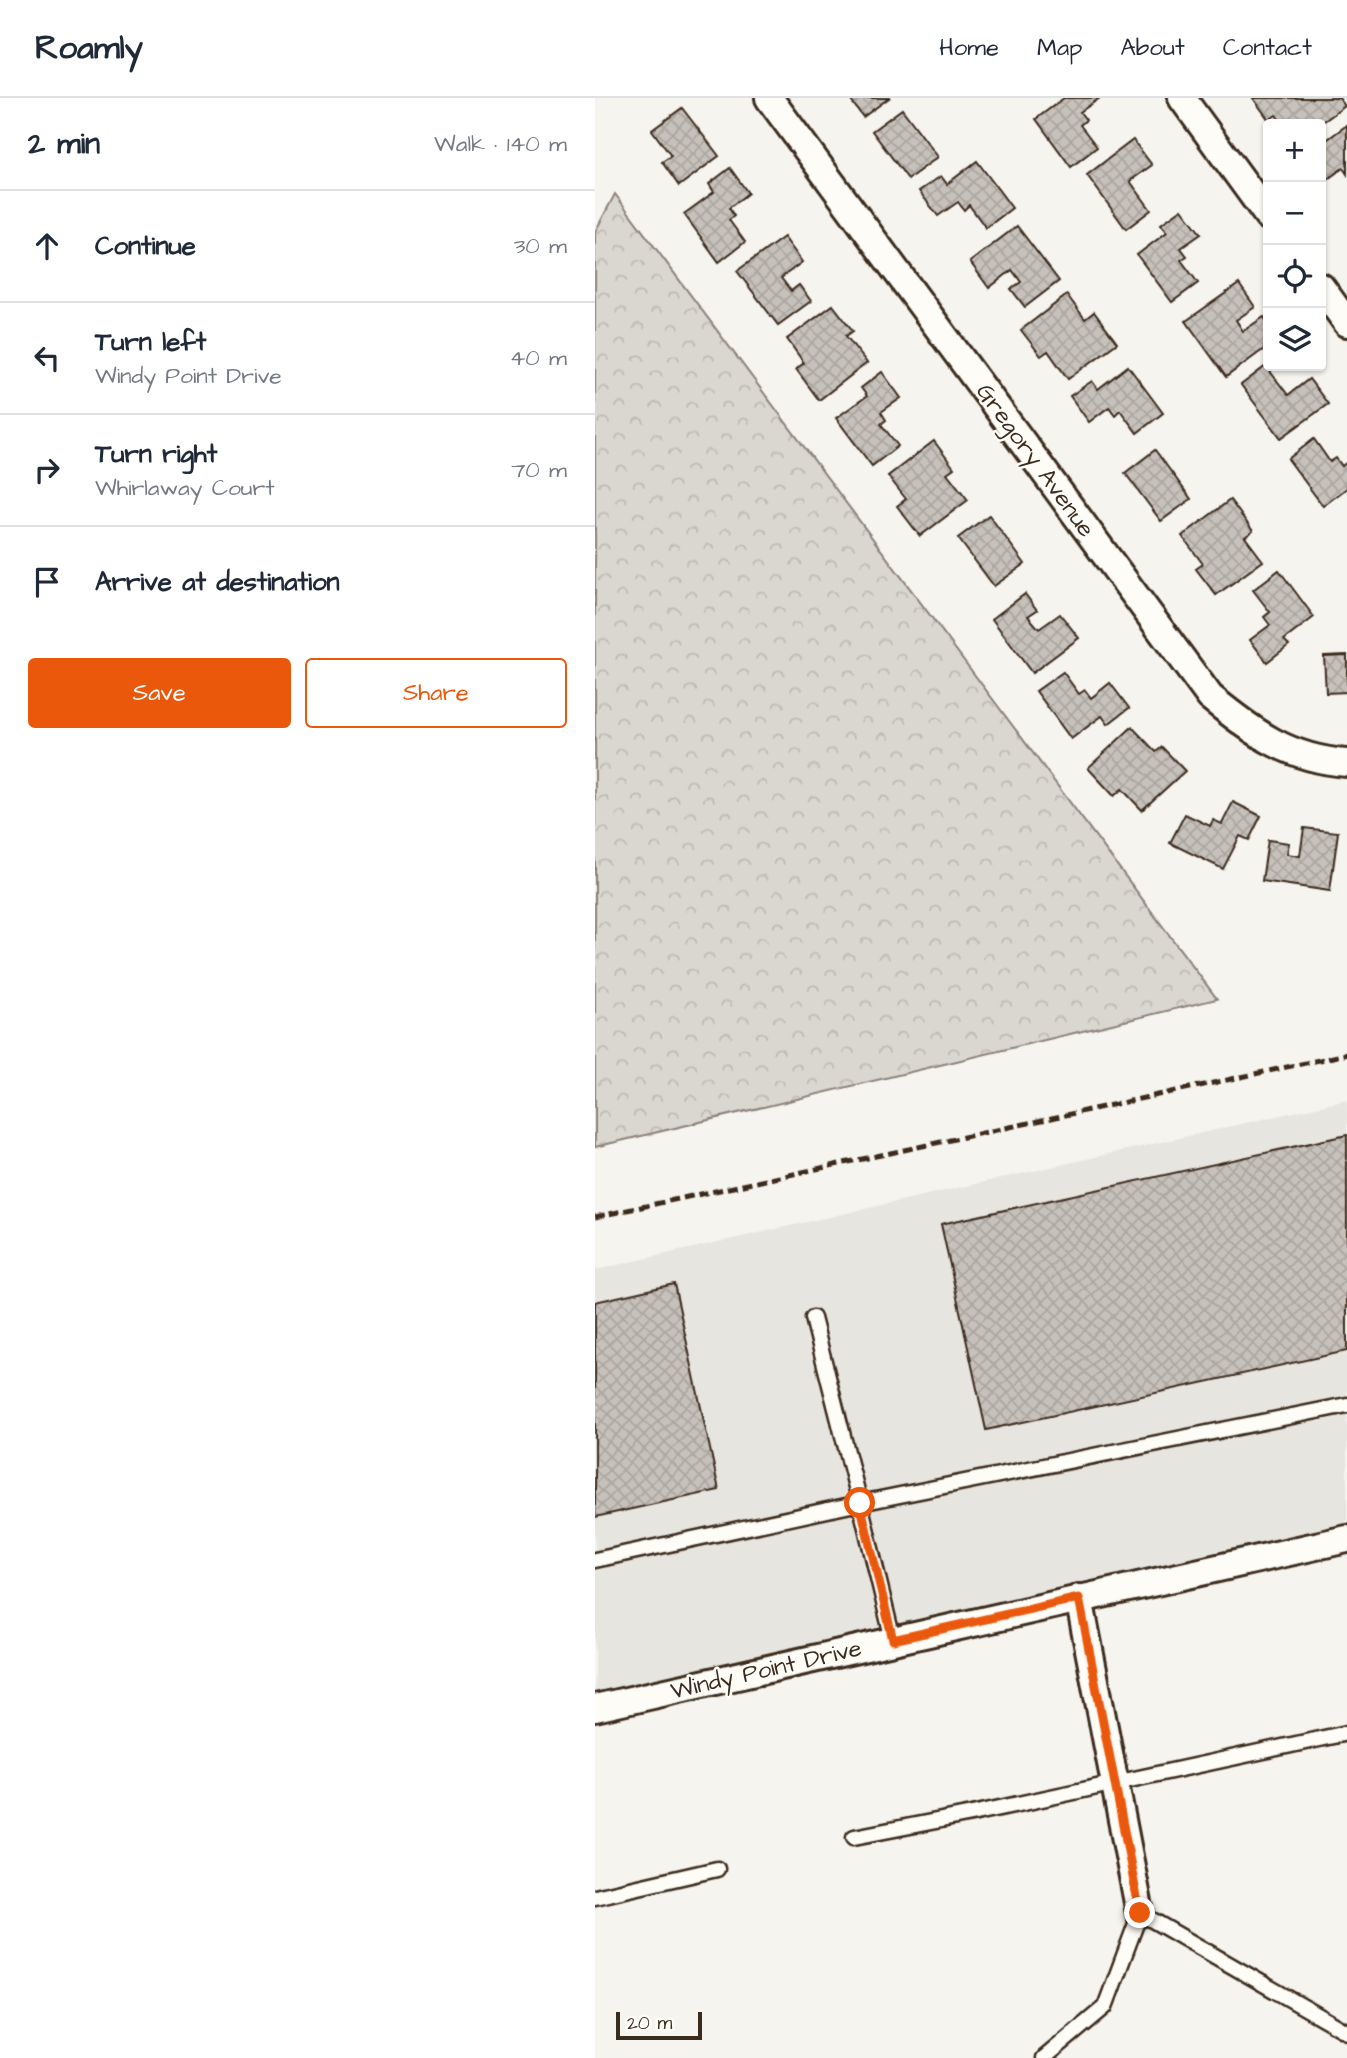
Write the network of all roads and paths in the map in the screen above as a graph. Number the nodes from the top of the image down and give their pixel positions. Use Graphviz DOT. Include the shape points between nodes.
graph roads {
  1 [pos="769,98"];
  2 [pos="1182,98"];
  3 [pos="1263,209"];
  4 [pos="1326,294"];
  5 [pos="1347,323"];
  6 [pos="1347,763"];
  7 [pos="813,1318"];
  8 [pos="1347,1405"];
  9 [pos="860,1503"];
  10 [pos="1347,1539"];
  11 [pos="595,1560"];
  12 [pos="1079,1598"];
  13 [pos="893,1640"];
  14 [pos="595,1708"];
  15 [pos="1347,1733"];
  16 [pos="1115,1782"];
  17 [pos="854,1837"];
  18 [pos="717,1869"];
  19 [pos="595,1897"];
  20 [pos="1140,1913"];
  21 [pos="1347,2032"];
  22 [pos="1044,2058"];
  1 -- 6 [label="street, Gregory Avenue" via="1210,697 1279,746"];
  2 -- 3 [label="street"];
  4 -- 5 [label="street"];
  7 -- 9 [label="lane"];
  8 -- 9 [label="lane"];
  9 -- 11 [label="lane"];
  9 -- 13 [label="lane"];
  10 -- 12 [label="street, Windy Point Drive"];
  12 -- 13 [label="street, Windy Point Drive"];
  12 -- 16 [label="street"];
  13 -- 14 [label="street, Windy Point Drive"];
  15 -- 16 [label="lane"];
  16 -- 17 [label="lane"];
  16 -- 20 [label="street"];
  18 -- 19 [label="lane"];
  20 -- 21 [label="lane"];
  20 -- 22 [label="lane" via="1105,2007"];
}
